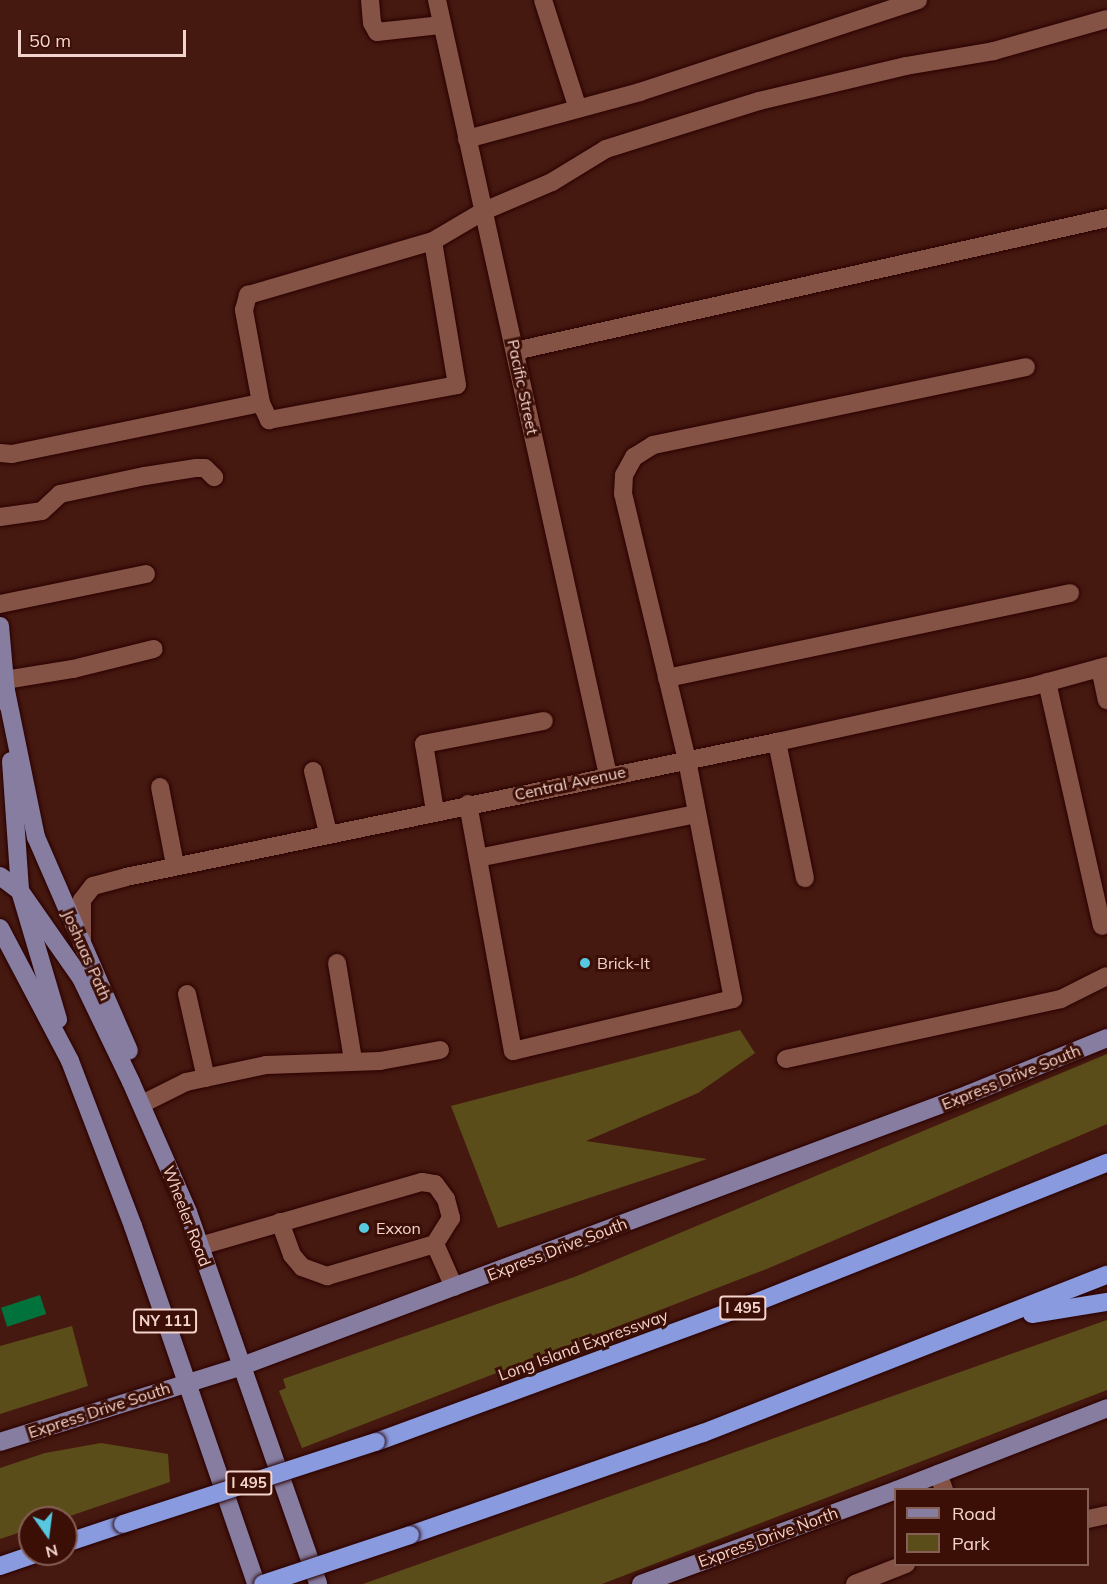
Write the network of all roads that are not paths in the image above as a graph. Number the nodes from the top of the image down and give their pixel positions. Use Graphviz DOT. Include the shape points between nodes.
graph roads {
  1 [pos="370,0"];
  2 [pos="436,0"];
  3 [pos="543,0"];
  4 [pos="918,0"];
  5 [pos="1107,19"];
  6 [pos="440,25"];
  7 [pos="578,109"];
  8 [pos="467,139"];
  9 [pos="484,211"];
  10 [pos="1107,218"];
  11 [pos="433,241"];
  12 [pos="515,351"];
  13 [pos="1026,367"];
  14 [pos="261,403"];
  15 [pos="0,453"];
  16 [pos="214,477"];
  17 [pos="0,517"];
  18 [pos="146,574"];
  19 [pos="1070,593"];
  20 [pos="0,604"];
  21 [pos="0,626"];
  22 [pos="154,649"];
  23 [pos="1103,667"];
  24 [pos="667,678"];
  25 [pos="1047,682"];
  26 [pos="6,686"];
  27 [pos="1107,700"];
  28 [pos="544,721"];
  29 [pos="777,742"];
  30 [pos="687,760"];
  31 [pos="313,771"];
  32 [pos="608,775"];
  33 [pos="160,787"];
  34 [pos="13,788"];
  35 [pos="468,804"];
  36 [pos="435,811"];
  37 [pos="697,814"];
  38 [pos="0,815"];
  39 [pos="328,833"];
  40 [pos="478,858"];
  41 [pos="175,865"];
  42 [pos="0,876"];
  43 [pos="805,878"];
  44 [pos="20,891"];
  45 [pos="1101,926"];
  46 [pos="0,928"];
  47 [pos="82,945"];
  48 [pos="337,963"];
  49 [pos="1107,976"];
  50 [pos="187,994"];
  51 [pos="1107,1038"];
  52 [pos="440,1050"];
  53 [pos="786,1059"];
  54 [pos="352,1060"];
  55 [pos="70,1061"];
  56 [pos="206,1078"];
  57 [pos="148,1101"];
  58 [pos="1107,1163"];
  59 [pos="188,1212"];
  60 [pos="280,1222"];
  61 [pos="435,1244"];
  62 [pos="200,1246"];
  63 [pos="1107,1275"];
  64 [pos="454,1287"];
  65 [pos="1107,1302"];
  66 [pos="1000,1319"];
  67 [pos="242,1366"];
  68 [pos="186,1382"];
  69 [pos="1107,1408"];
  70 [pos="0,1442"];
  71 [pos="941,1482"];
  72 [pos="907,1488"];
  73 [pos="894,1491"];
  74 [pos="1107,1515"];
  75 [pos="1089,1519"];
  76 [pos="78,1539"];
  77 [pos="18,1560"];
  78 [pos="0,1566"];
  79 [pos="901,1566"];
  80 [pos="256,1584"];
  81 [pos="263,1584"];
  82 [pos="318,1584"];
  83 [pos="641,1584"];
  84 [pos="855,1584"];
  1 -- 6 [label="street" via="377,32"];
  2 -- 6 [label="street, Pacific Street"];
  3 -- 7 [label="street"];
  4 -- 7 [label="street"];
  5 -- 9 [label="street" via="994,51 906,66 759,100 606,149 552,182"];
  6 -- 8 [label="street, Pacific Street"];
  7 -- 8 [label="street"];
  8 -- 9 [label="street, Pacific Street"];
  9 -- 11 [label="street"];
  9 -- 12 [label="street, Pacific Street"];
  10 -- 12 [label="street"];
  11 -- 14 [label="street" via="248,295 244,310"];
  11 -- 14 [label="street" via="457,385 269,420"];
  12 -- 32 [label="street, Pacific Street"];
  13 -- 24 [label="street" via="653,445 634,457 624,475 623,494"];
  14 -- 15 [label="street" via="12,454"];
  16 -- 17 [label="street" via="205,468 145,476 60,494 42,511"];
  18 -- 20 [label="street"];
  19 -- 24 [label="street"];
  21 -- 26 [label="main road, Joshuas Path / NY 111"];
  22 -- 26 [label="street"];
  23 -- 25 [label="street, Central Avenue"];
  23 -- 27 [label="street"];
  24 -- 30 [label="street"];
  25 -- 29 [label="street, Central Avenue"];
  25 -- 45 [label="street"];
  26 -- 34 [label="main road, Joshuas Path / NY 111"];
  26 -- 47 [label="main road, Joshuas Path / NY 111" via="36,837"];
  28 -- 36 [label="street" via="424,744"];
  29 -- 30 [label="street, Central Avenue"];
  29 -- 43 [label="street"];
  30 -- 32 [label="street, Central Avenue"];
  30 -- 37 [label="street"];
  31 -- 39 [label="street"];
  32 -- 35 [label="street, Central Avenue"];
  33 -- 41 [label="street"];
  34 -- 38 [label="main road"];
  34 -- 44 [label="main road, Joshuas Path / NY 111"];
  35 -- 36 [label="street, Central Avenue"];
  35 -- 40 [label="street"];
  36 -- 39 [label="street, Central Avenue"];
  37 -- 40 [label="street"];
  37 -- 40 [label="street" via="733,999 513,1050"];
  39 -- 41 [label="street, Central Avenue"];
  41 -- 47 [label="street, Central Avenue" via="93,886 82,900"];
  42 -- 44 [label="main road, Wheeler Road"];
  44 -- 55 [label="main road, Joshuas Path / NY 111"];
  44 -- 59 [label="main road, Wheeler Road" via="81,978"];
  46 -- 55 [label="main road"];
  47 -- 57 [label="main road, Joshuas Path / NY 111"];
  48 -- 54 [label="street"];
  49 -- 53 [label="street" via="1061,999"];
  50 -- 56 [label="street"];
  51 -- 64 [label="main road, Express Drive South" via="969,1094"];
  52 -- 54 [label="street" via="380,1061"];
  54 -- 56 [label="street" via="266,1065"];
  55 -- 68 [label="main road, NY 111"];
  56 -- 57 [label="street" via="186,1082"];
  57 -- 59 [label="main road, Joshuas Path / NY 111"];
  58 -- 76 [label="highway, Long Island Expressway / I 495, bridge" via="753,1304 376,1442"];
  59 -- 62 [label="main road, Wheeler Road / NY 111"];
  60 -- 61 [label="street" via="292,1255 302,1267 327,1276"];
  60 -- 61 [label="street" via="318,1215 422,1182 435,1184 446,1199 451,1218"];
  60 -- 62 [label="street" via="251,1234"];
  61 -- 64 [label="street"];
  62 -- 67 [label="main road, Wheeler Road / NY 111"];
  63 -- 66 [label="highway"];
  64 -- 67 [label="main road, Express Drive South"];
  65 -- 66 [label="highway"];
  66 -- 81 [label="highway, bridge" via="703,1433"];
  67 -- 68 [label="main road, Express Drive South"];
  67 -- 82 [label="main road, Wheeler Road / NY 111"];
  68 -- 70 [label="main road, Express Drive South"];
  68 -- 80 [label="main road, NY 111"];
  69 -- 71 [label="main road, Express Drive North"];
  71 -- 72 [label="main road, Express Drive North"];
  73 -- 83 [label="main road, Express Drive North"];
  74 -- 75 [label="street"];
  77 -- 78 [label="highway"];
  79 -- 84 [label="street"];
}
